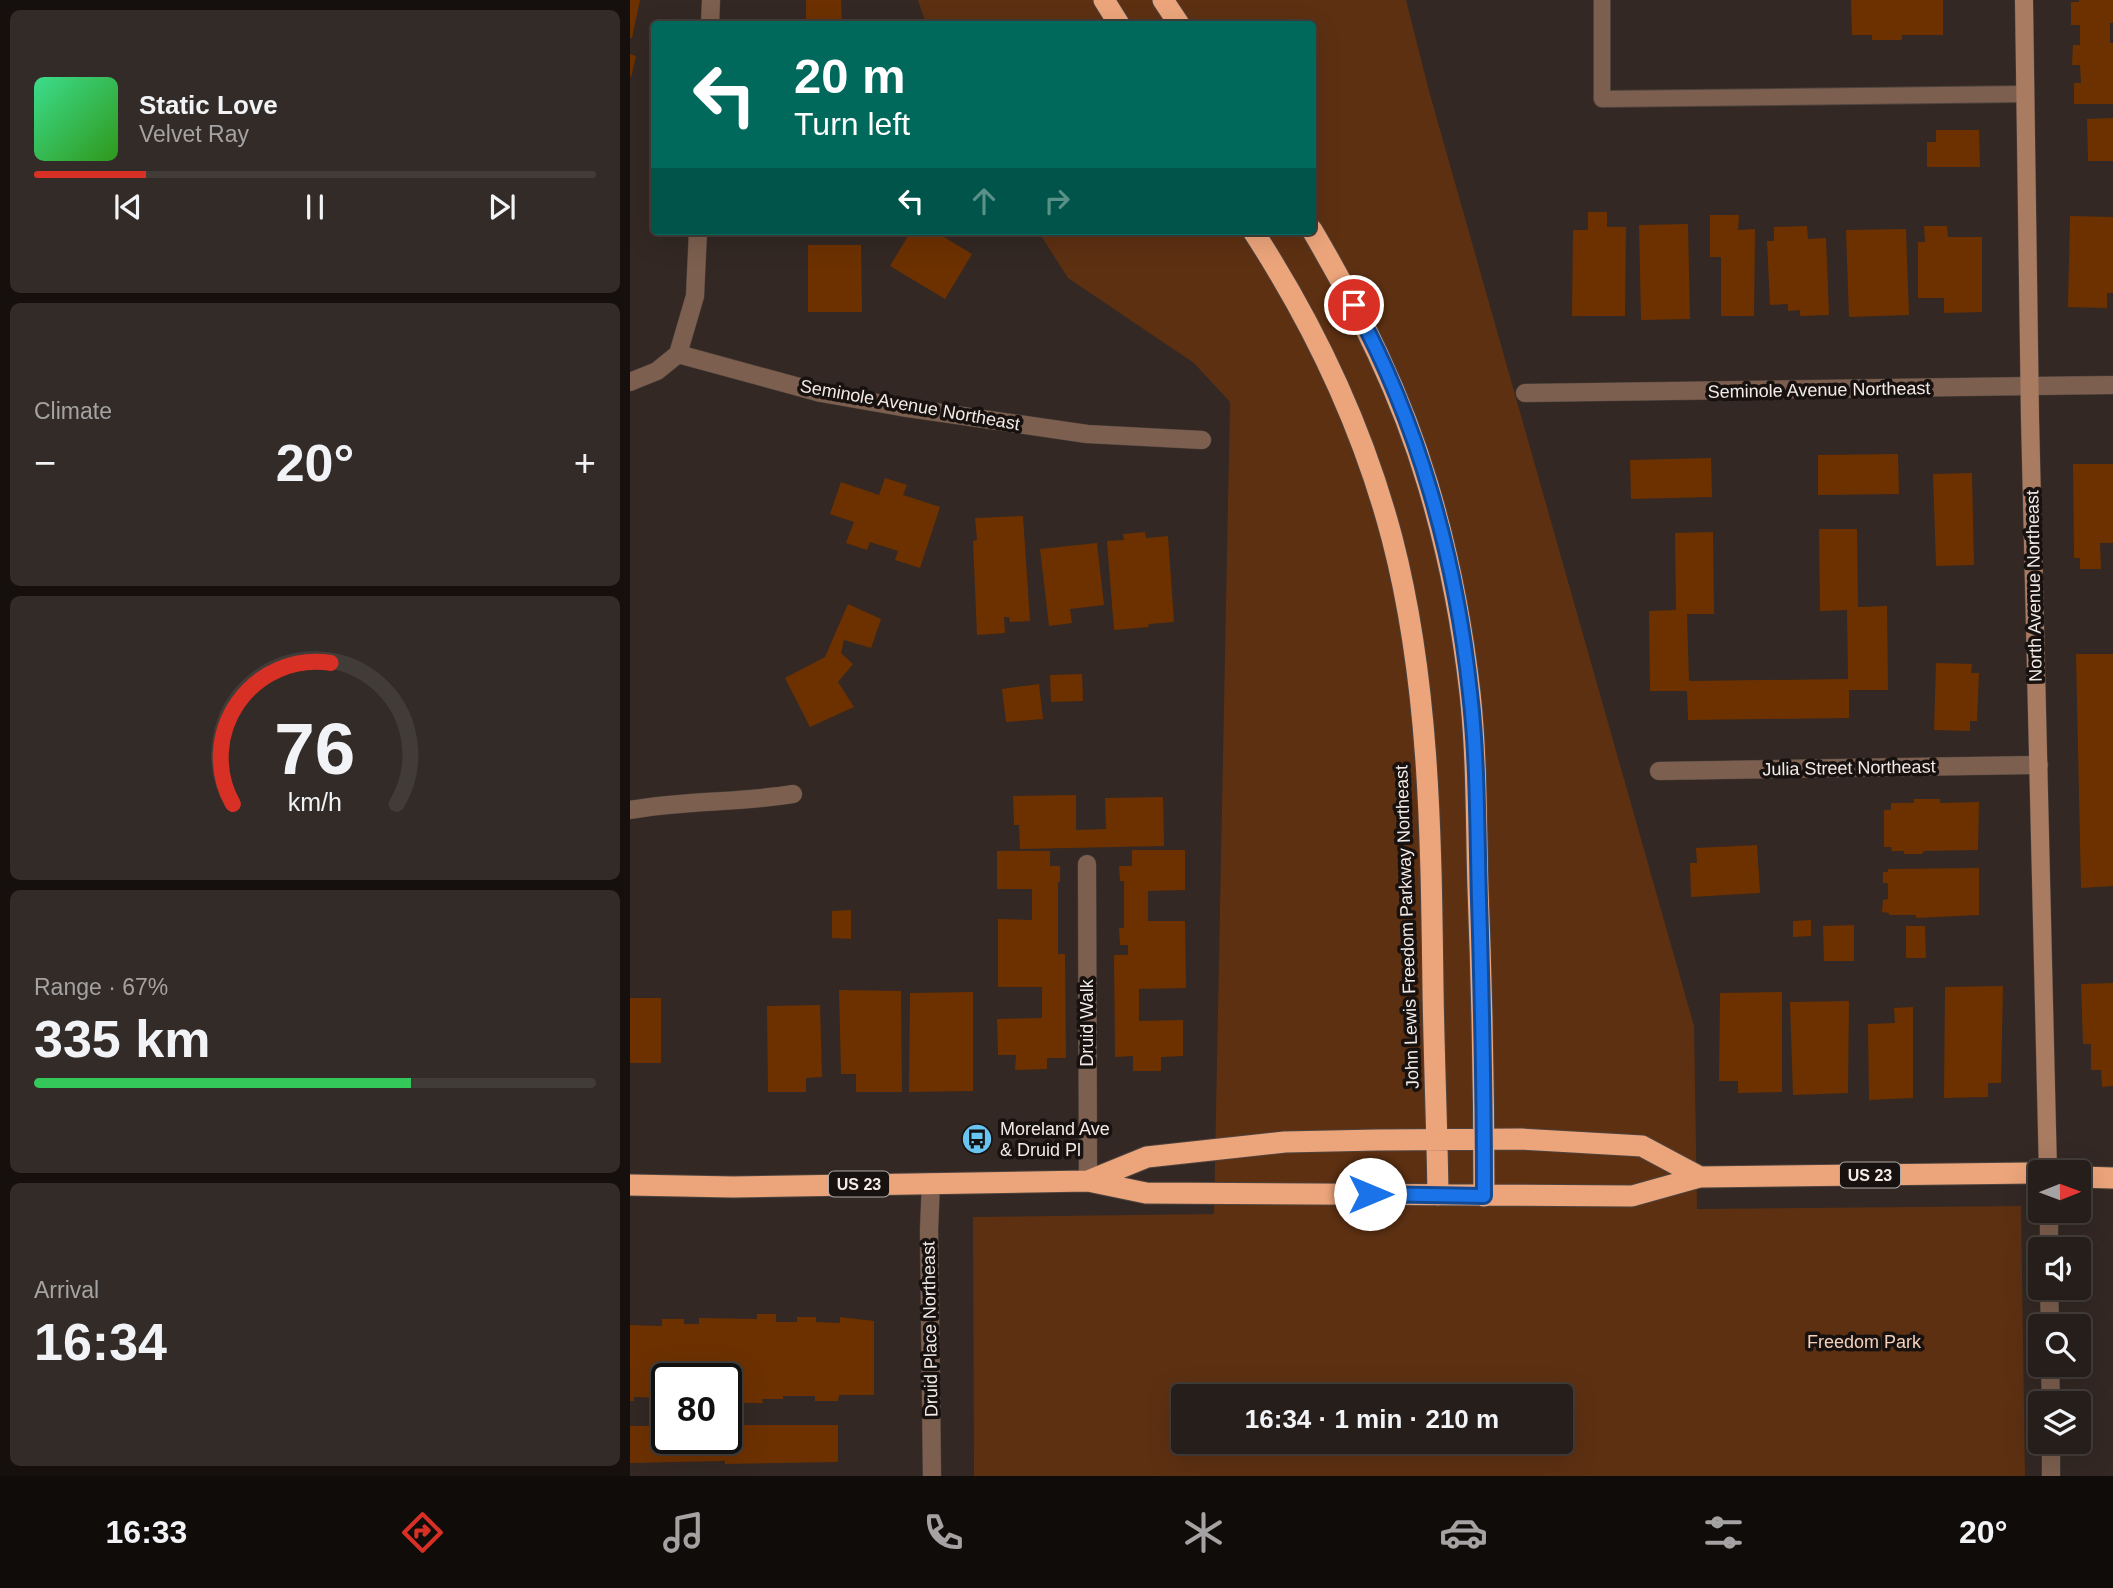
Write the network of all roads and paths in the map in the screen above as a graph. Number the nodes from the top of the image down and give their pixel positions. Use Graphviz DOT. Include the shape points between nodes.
graph roads {
  1 [pos="711,0"];
  2 [pos="1104,0"];
  3 [pos="1163,0"];
  4 [pos="1602,0"];
  5 [pos="2024,0"];
  6 [pos="709,21"];
  7 [pos="1117,21"];
  8 [pos="1177,21"];
  9 [pos="2025,94"];
  10 [pos="698,235"];
  11 [pos="1255,235"];
  12 [pos="1315,235"];
  13 [pos="678,354"];
  14 [pos="630,382"];
  15 [pos="2113,385"];
  16 [pos="2030,386"];
  17 [pos="1525,393"];
  18 [pos="1202,439"];
  19 [pos="2039,765"];
  20 [pos="1659,771"];
  21 [pos="793,794"];
  22 [pos="630,810"];
  23 [pos="1087,864"];
  24 [pos="1437,1139"];
  25 [pos="1484,1140"];
  26 [pos="2048,1160"];
  27 [pos="2028,1173"];
  28 [pos="1700,1177"];
  29 [pos="2091,1177"];
  30 [pos="2113,1178"];
  31 [pos="1088,1181"];
  32 [pos="931,1182"];
  33 [pos="630,1185"];
  34 [pos="1438,1195"];
  35 [pos="1484,1196"];
  36 [pos="2051,1454"];
  37 [pos="932,1476"];
  38 [pos="2052,1476"];
  1 -- 6 [label="street"];
  2 -- 7 [label="highway"];
  3 -- 8 [label="highway"];
  4 -- 9 [label="lane" via="1602,99"];
  5 -- 9 [label="main road, North Avenue Northeast"];
  9 -- 16 [label="main road, North Avenue Northeast"];
  10 -- 13 [label="street" via="695,296"];
  11 -- 24 [label="highway, John Lewis Freedom Parkway Northeast" via="1325,356 1359,437 1392,537 1405,601 1422,716 1432,881"];
  12 -- 25 [label="highway" via="1381,356 1397,397 1429,486 1465,652 1473,729"];
  13 -- 14 [label="street" via="657,371"];
  13 -- 18 [label="street, Seminole Avenue Northeast" via="821,393 901,407 1087,434"];
  15 -- 16 [label="street, Seminole Avenue Northeast"];
  16 -- 17 [label="street, Seminole Avenue Northeast"];
  16 -- 19 [label="main road, North Avenue Northeast"];
  19 -- 20 [label="street, Julia Street Northeast"];
  19 -- 26 [label="main road, North Avenue Northeast"];
  21 -- 22 [label="street"];
  23 -- 31 [label="street, Druid Walk"];
  24 -- 25 [label="highway, US 23"];
  24 -- 31 [label="highway, US 23" via="1284,1142 1147,1157"];
  24 -- 34 [label="highway, John Lewis Freedom Parkway Northeast"];
  25 -- 28 [label="highway, US 23" via="1642,1146"];
  25 -- 35 [label="highway"];
  27 -- 28 [label="highway, US 23"];
  28 -- 35 [label="highway, US 23" via="1632,1196"];
  29 -- 30 [label="highway"];
  31 -- 32 [label="highway, US 23"];
  31 -- 34 [label="highway, US 23" via="1146,1193"];
  32 -- 33 [label="highway, US 23"];
  32 -- 37 [label="street, Druid Place Northeast"];
  34 -- 35 [label="highway, US 23"];
  36 -- 38 [label="street"];
}
